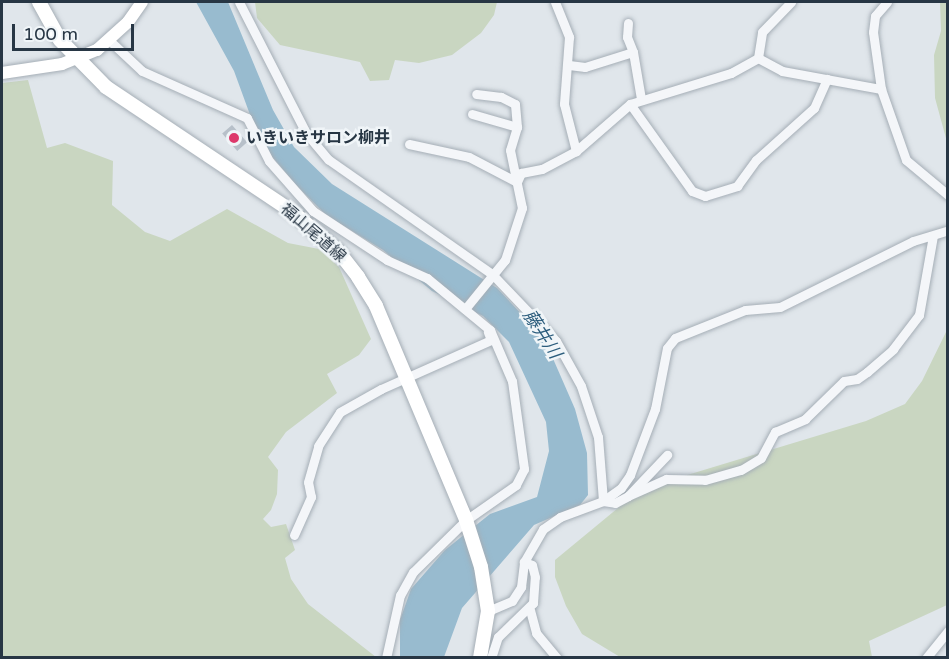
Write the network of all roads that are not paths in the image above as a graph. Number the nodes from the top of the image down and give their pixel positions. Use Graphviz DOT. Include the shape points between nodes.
graph roads {
  1 [pos="39,2"];
  2 [pos="142,2"];
  3 [pos="239,2"];
  4 [pos="555,2"];
  5 [pos="791,2"];
  6 [pos="886,2"];
  7 [pos="628,23"];
  8 [pos="109,40"];
  9 [pos="633,52"];
  10 [pos="758,58"];
  11 [pos="77,60"];
  12 [pos="569,64"];
  13 [pos="2,74"];
  14 [pos="827,79"];
  15 [pos="881,89"];
  16 [pos="476,94"];
  17 [pos="641,99"];
  18 [pos="630,104"];
  19 [pos="472,114"];
  20 [pos="517,127"];
  21 [pos="409,144"];
  22 [pos="576,151"];
  23 [pos="517,182"];
  24 [pos="948,195"];
  25 [pos="313,211"];
  26 [pos="294,213"];
  27 [pos="948,230"];
  28 [pos="933,236"];
  29 [pos="493,275"];
  30 [pos="465,309"];
  31 [pos="490,330"];
  32 [pos="406,377"];
  33 [pos="667,455"];
  34 [pos="628,496"];
  35 [pos="603,501"];
  36 [pos="467,523"];
  37 [pos="294,535"];
  38 [pos="524,562"];
  39 [pos="488,605"];
  40 [pos="530,610"];
  41 [pos="948,631"];
  42 [pos="386,657"];
  43 [pos="480,657"];
  44 [pos="491,657"];
  45 [pos="557,657"];
  46 [pos="927,657"];
  1 -- 11 [label="main road, 福山尾道線" via="60,40"];
  2 -- 8 [label="street"];
  3 -- 29 [label="street" via="306,133 329,160"];
  4 -- 12 [label="street" via="569,37"];
  5 -- 10 [label="street" via="762,32"];
  6 -- 15 [label="street" via="875,16 873,32"];
  7 -- 9 [label="street" via="627,37"];
  8 -- 11 [label="street"];
  8 -- 25 [label="street" via="142,71 247,118 269,161"];
  9 -- 12 [label="street" via="585,67"];
  9 -- 17 [label="street"];
  10 -- 14 [label="street" via="782,71"];
  10 -- 17 [label="street" via="731,74"];
  11 -- 13 [label="street"];
  11 -- 26 [label="main road, 福山尾道線" via="106,87"];
  12 -- 22 [label="street" via="564,104"];
  14 -- 15 [label="street"];
  14 -- 18 [label="street" via="814,108 756,160 737,186 705,196 692,191"];
  15 -- 24 [label="street" via="906,160"];
  16 -- 20 [label="street" via="501,97 515,104"];
  17 -- 18 [label="street"];
  18 -- 22 [label="street"];
  19 -- 20 [label="street"];
  20 -- 23 [label="street" via="510,150"];
  21 -- 23 [label="street" via="469,157"];
  22 -- 23 [label="street" via="542,169 521,173"];
  23 -- 29 [label="street" via="521,221 506,260"];
  25 -- 26 [label="street"];
  25 -- 30 [label="street" via="387,260 427,278"];
  26 -- 32 [label="main road, 福山尾道線" via="338,251 358,277"];
  27 -- 28 [label="street"];
  28 -- 34 [label="street" via="919,315 893,350 857,379 844,381 805,419 775,432 761,458 741,470 705,480 666,479"];
  28 -- 35 [label="street" via="913,241 780,307 745,310 675,338 667,348 655,409 630,475"];
  29 -- 30 [label="street"];
  29 -- 35 [label="street" via="556,341 581,386 598,437"];
  30 -- 31 [label="street"];
  31 -- 32 [label="street" via="491,340"];
  31 -- 36 [label="street" via="512,381 524,469 503,498"];
  32 -- 36 [label="main road, 福山尾道線"];
  32 -- 37 [label="street" via="340,412 318,446 308,482 311,497"];
  33 -- 34 [label="street"];
  34 -- 35 [label="street" via="615,503"];
  35 -- 38 [label="street" via="560,517 543,529"];
  36 -- 39 [label="main road, 福山尾道線"];
  36 -- 42 [label="street" via="432,550 408,580 400,595"];
  38 -- 39 [label="street" via="521,587 513,601"];
  38 -- 40 [label="street" via="532,565 535,577"];
  39 -- 43 [label="main road, 福山尾道線"];
  40 -- 44 [label="street" via="498,637"];
  40 -- 45 [label="street" via="536,633"];
  41 -- 46 [label="street"];
}
